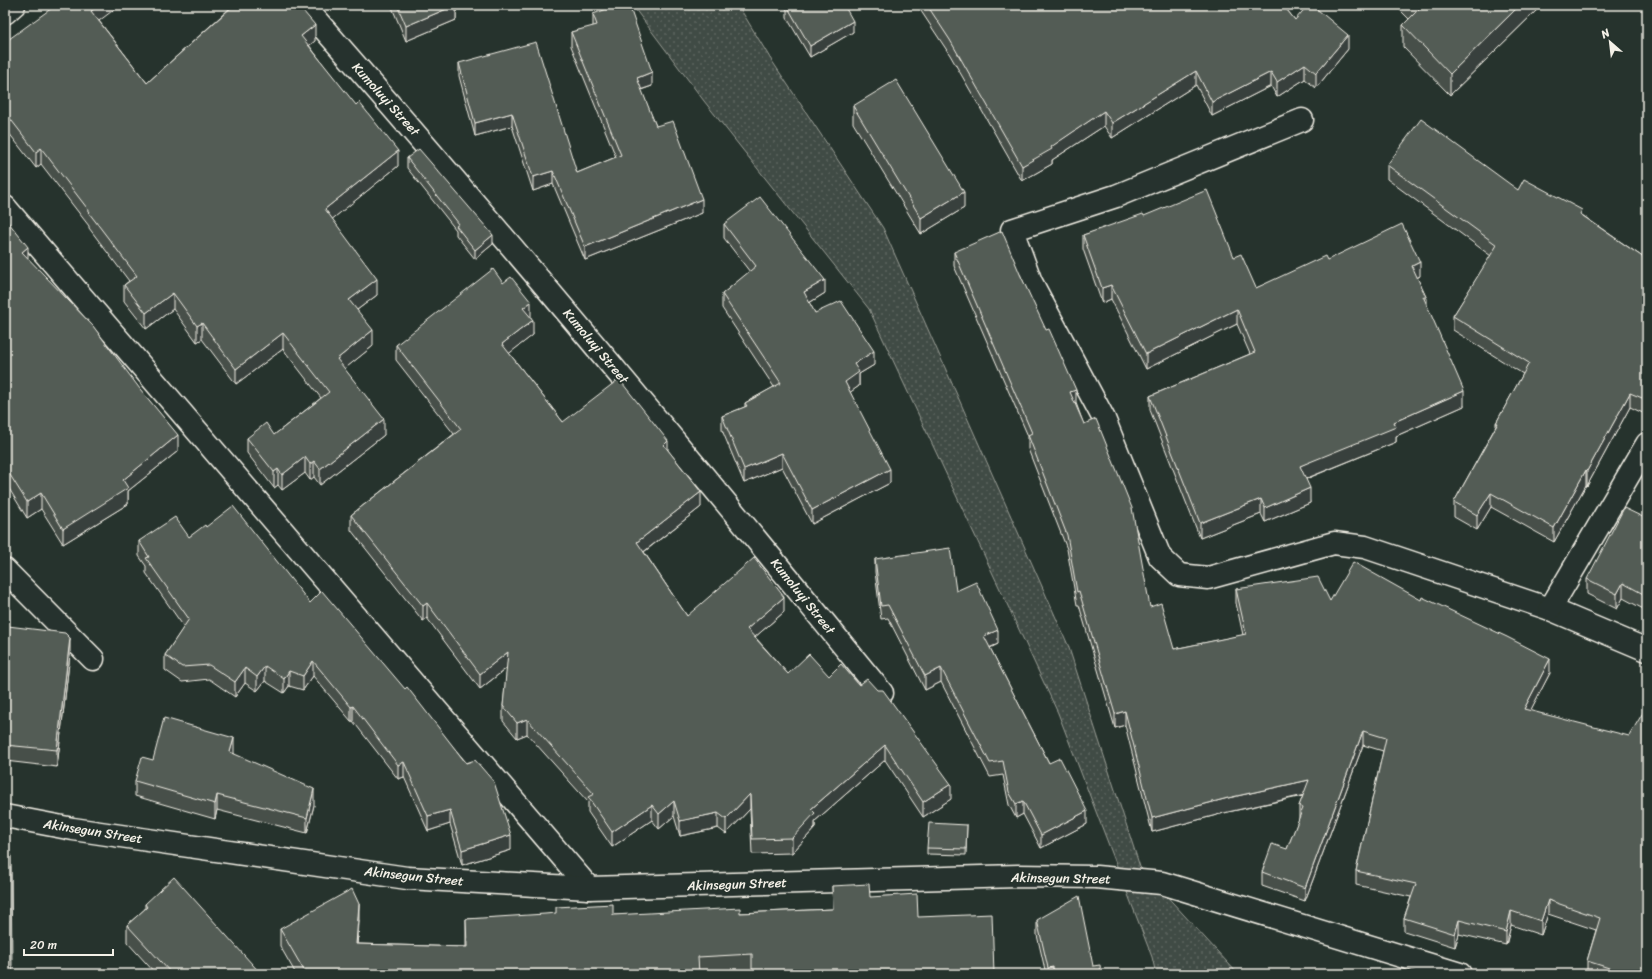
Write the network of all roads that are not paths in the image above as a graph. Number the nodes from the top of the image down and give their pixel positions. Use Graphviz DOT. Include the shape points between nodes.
graph roads {
  1 [pos="14,5"];
  2 [pos="303,5"];
  3 [pos="5,13"];
  4 [pos="1302,120"];
  5 [pos="5,208"];
  6 [pos="1647,444"];
  7 [pos="5,570"];
  8 [pos="1550,609"];
  9 [pos="1647,650"];
  10 [pos="93,659"];
  11 [pos="882,693"];
  12 [pos="5,816"];
  13 [pos="589,888"];
  14 [pos="1460,974"];
  1 -- 3 [label="street"];
  2 -- 11 [label="street, Kumoluyi Street" via="432,151 704,475"];
  4 -- 8 [label="street" via="1116,196 1012,230 1031,282 1104,419 1160,557 1179,575 1208,578 1334,544 1365,547"];
  5 -- 13 [label="street"];
  6 -- 8 [label="street"];
  7 -- 10 [label="street"];
  8 -- 9 [label="street"];
  12 -- 13 [label="street, Akinsegun Street" via="81,830 407,878"];
  13 -- 14 [label="street, Akinsegun Street" via="1018,876 1096,877 1162,883"];
}
